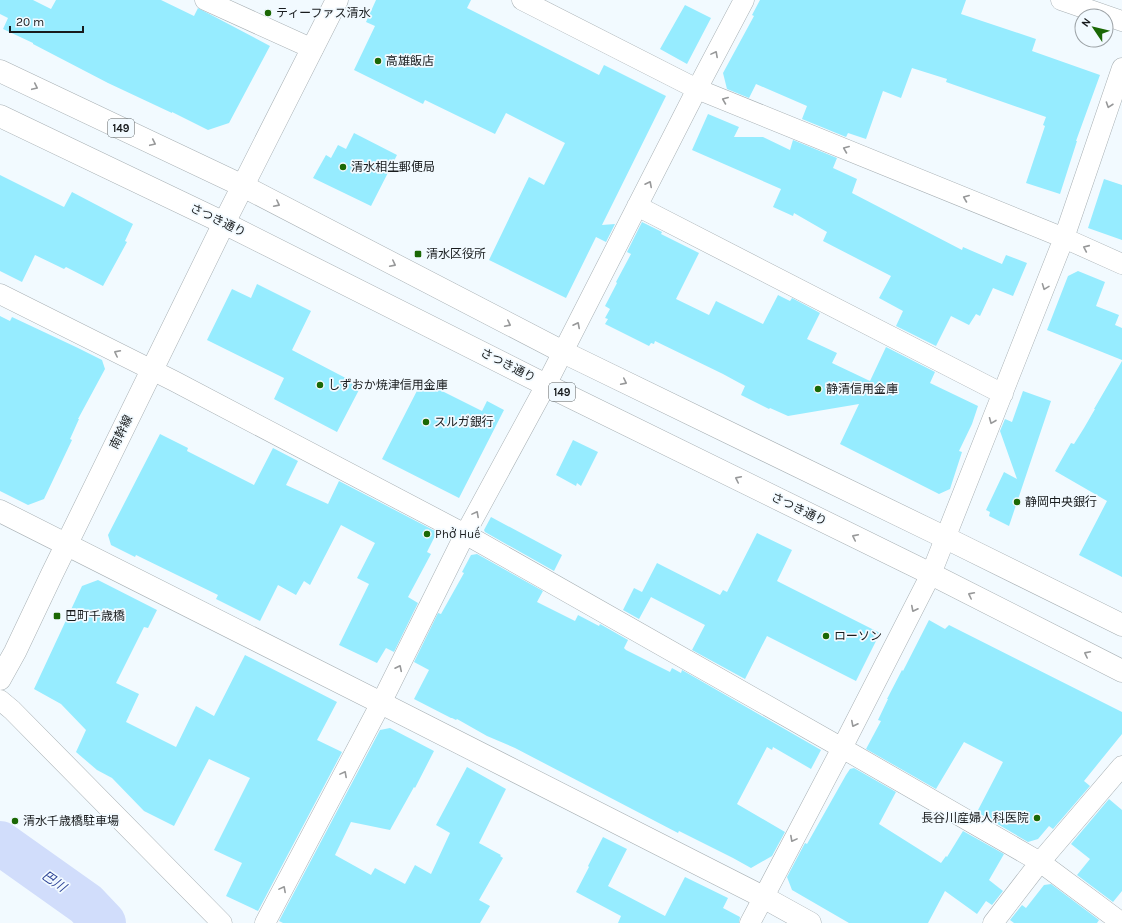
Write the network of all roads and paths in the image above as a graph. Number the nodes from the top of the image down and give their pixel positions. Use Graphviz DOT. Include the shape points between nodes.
graph roads {
  1 [pos="205,0"];
  2 [pos="337,0"];
  3 [pos="522,0"];
  4 [pos="744,0"];
  5 [pos="1061,0"];
  6 [pos="1122,20"];
  7 [pos="313,49"];
  8 [pos="1122,68"];
  9 [pos="0,71"];
  10 [pos="697,89"];
  11 [pos="0,116"];
  12 [pos="243,186"];
  13 [pos="637,206"];
  14 [pos="224,223"];
  15 [pos="1064,238"];
  16 [pos="1122,264"];
  17 [pos="0,294"];
  18 [pos="563,352"];
  19 [pos="151,371"];
  20 [pos="546,385"];
  21 [pos="1003,394"];
  22 [pos="0,511"];
  23 [pos="465,534"];
  24 [pos="946,538"];
  25 [pos="66,544"];
  26 [pos="931,574"];
  27 [pos="1122,625"];
  28 [pos="1122,671"];
  29 [pos="0,679"];
  30 [pos="0,700"];
  31 [pos="381,703"];
  32 [pos="842,748"];
  33 [pos="1122,766"];
  34 [pos="1040,862"];
  35 [pos="763,897"];
  36 [pos="222,923"];
  37 [pos="265,923"];
  38 [pos="750,923"];
  39 [pos="810,923"];
  40 [pos="993,923"];
  41 [pos="1122,923"];
  1 -- 7 [label="street"];
  2 -- 7 [label="main road, 南幹線"];
  3 -- 10 [label="street"];
  10 -- 4 [label="street, one-way"];
  5 -- 6 [label="street"];
  7 -- 12 [label="main road, 南幹線"];
  8 -- 15 [label="street, one-way"];
  9 -- 12 [label="main road, 149, one-way"];
  13 -- 10 [label="street, one-way"];
  15 -- 10 [label="street, one-way"];
  11 -- 14 [label="main road, さつき通り / 149"];
  12 -- 14 [label="main road, 南幹線"];
  12 -- 18 [label="main road, 149, one-way"];
  18 -- 13 [label="street, one-way"];
  13 -- 21 [label="street"];
  14 -- 19 [label="main road, 南幹線"];
  14 -- 20 [label="main road, さつき通り / 149"];
  16 -- 15 [label="street, one-way"];
  15 -- 21 [label="street, one-way"];
  19 -- 17 [label="street, one-way"];
  18 -- 20 [label="street"];
  18 -- 24 [label="main road, 149, one-way"];
  19 -- 23 [label="street"];
  19 -- 25 [label="main road, 南幹線"];
  23 -- 20 [label="street, one-way"];
  26 -- 20 [label="main road, さつき通り / 149, one-way"];
  21 -- 24 [label="street, one-way"];
  22 -- 25 [label="main road"];
  31 -- 23 [label="street, one-way"];
  23 -- 32 [label="street"];
  24 -- 26 [label="street"];
  24 -- 27 [label="main road, 149"];
  25 -- 29 [label="main road, 南幹線"];
  25 -- 31 [label="main road"];
  28 -- 26 [label="main road, さつき通り / 149, one-way"];
  26 -- 32 [label="street, one-way"];
  30 -- 36 [label="street"];
  31 -- 35 [label="main road"];
  37 -- 31 [label="street, one-way"];
  32 -- 34 [label="street"];
  32 -- 35 [label="street, one-way"];
  33 -- 34 [label="street"];
  34 -- 40 [label="street"];
  34 -- 41 [label="street"];
  35 -- 38 [label="street"];
  35 -- 39 [label="main road"];
}
